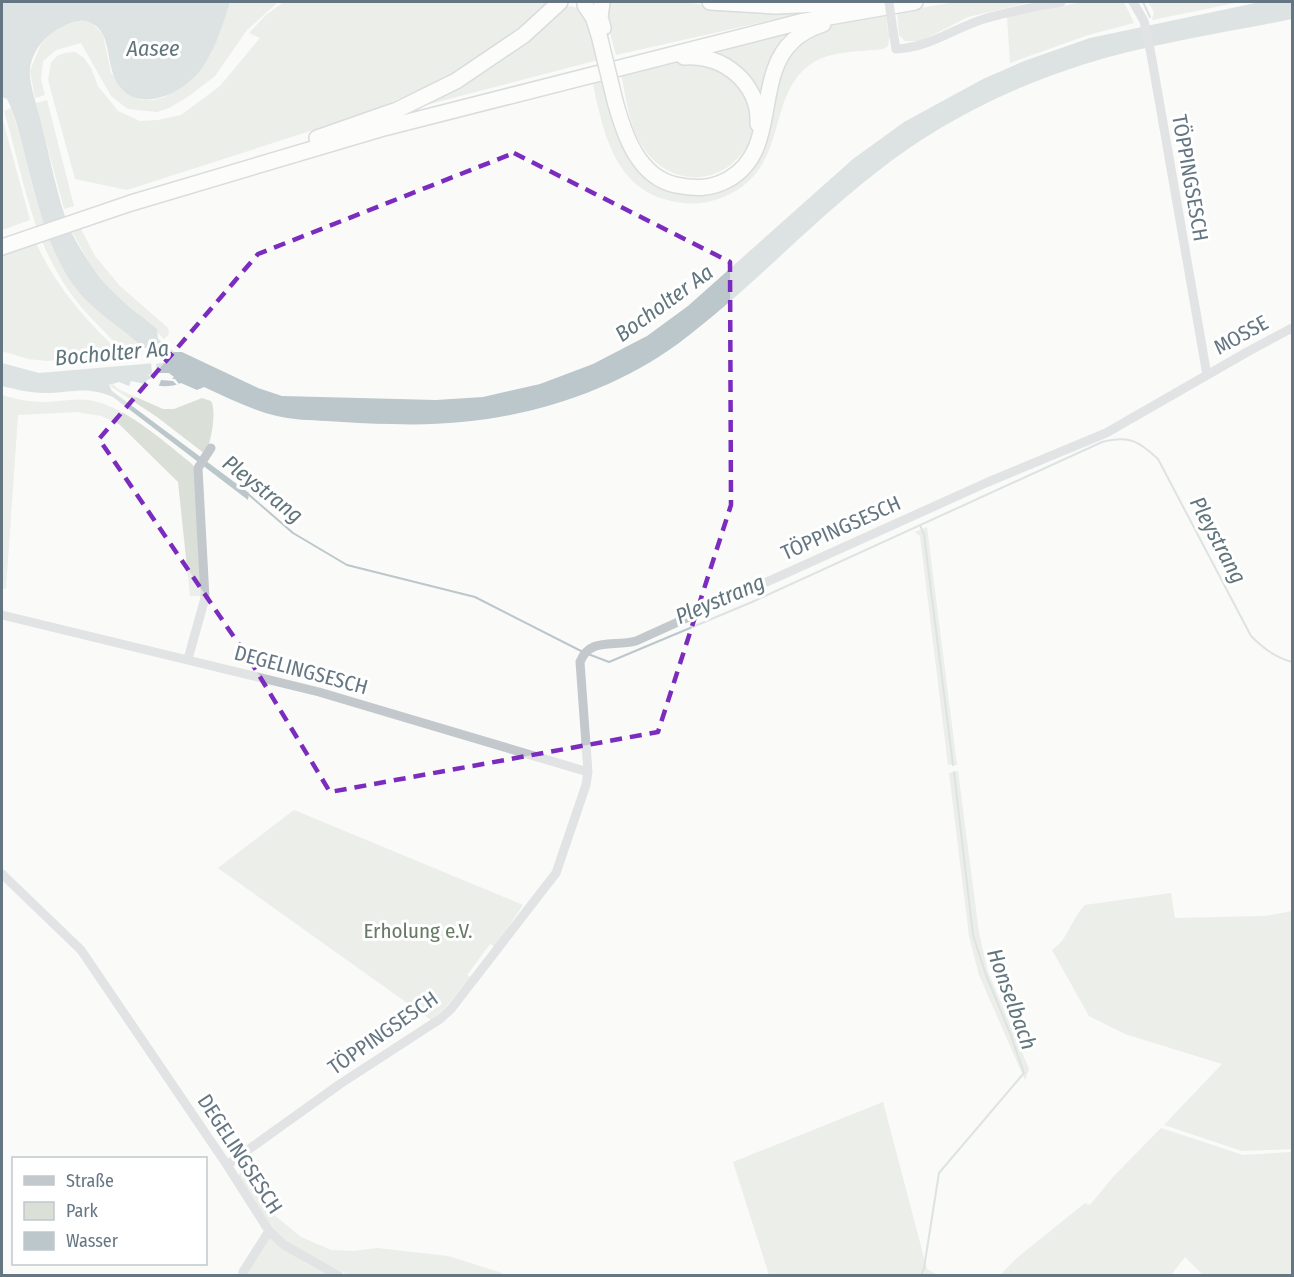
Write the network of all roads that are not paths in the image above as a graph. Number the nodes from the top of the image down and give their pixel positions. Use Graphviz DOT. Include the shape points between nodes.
graph roads {
  1 [pos="560,2"];
  2 [pos="602,2"];
  3 [pos="710,2"];
  4 [pos="880,2"];
  5 [pos="889,2"];
  6 [pos="911,2"];
  7 [pos="1061,2"];
  8 [pos="1133,2"];
  9 [pos="585,5"];
  10 [pos="602,35"];
  11 [pos="621,67"];
  12 [pos="618,100"];
  13 [pos="292,147"];
  14 [pos="130,200"];
  15 [pos="2,240"];
  16 [pos="2,248"];
  17 [pos="1293,328"];
  18 [pos="1207,375"];
  19 [pos="209,452"];
  20 [pos="2,615"];
  21 [pos="188,660"];
  22 [pos="588,772"];
  23 [pos="2,874"];
  24 [pos="227,1165"];
  25 [pos="269,1231"];
  26 [pos="243,1275"];
  27 [pos="339,1275"];
  1 -- 13 [label="highway" via="524,35 456,81 397,110"];
  2 -- 10 [label="highway"];
  3 -- 4 [label="highway" via="776,6"];
  4 -- 13 [label="highway" via="799,17 541,79"];
  5 -- 7 [label="street, bridge" via="896,49 933,41 985,18"];
  6 -- 11 [label="highway" via="800,22"];
  6 -- 12 [label="highway" via="833,21 795,37 774,69 756,148 748,163 722,183 705,188 687,187 653,175 630,144"];
  8 -- 18 [label="street, TÖPPINGSESCH" via="1144,21 1151,54"];
  9 -- 10 [label="highway"];
  10 -- 12 [label="highway, bridge"];
  11 -- 12 [label="highway" via="691,56 710,58 726,66 740,75 751,90 757,106 756,136 748,155 734,171 717,179 699,182 668,177 634,141"];
  11 -- 14 [label="highway" via="380,129"];
  13 -- 14 [label="highway"];
  14 -- 15 [label="highway"];
  14 -- 16 [label="highway"];
  17 -- 18 [label="street, MOSSE"];
  18 -- 22 [label="street, TÖPPINGSESCH" via="1106,433 636,641 592,646 580,662"];
  19 -- 21 [label="street" via="199,466 205,598"];
  20 -- 21 [label="street, DEGELINGSESCH"];
  21 -- 22 [label="street, DEGELINGSESCH" via="319,692"];
  22 -- 24 [label="street, TÖPPINGSESCH" via="556,873 451,1009"];
  23 -- 24 [label="street, DEGELINGSESCH" via="81,950"];
  24 -- 25 [label="street, DEGELINGSESCH"];
  25 -- 26 [label="street, DEGELINGSESCH"];
  25 -- 27 [label="street, DEGELINGSESCH" via="284,1245"];
}
